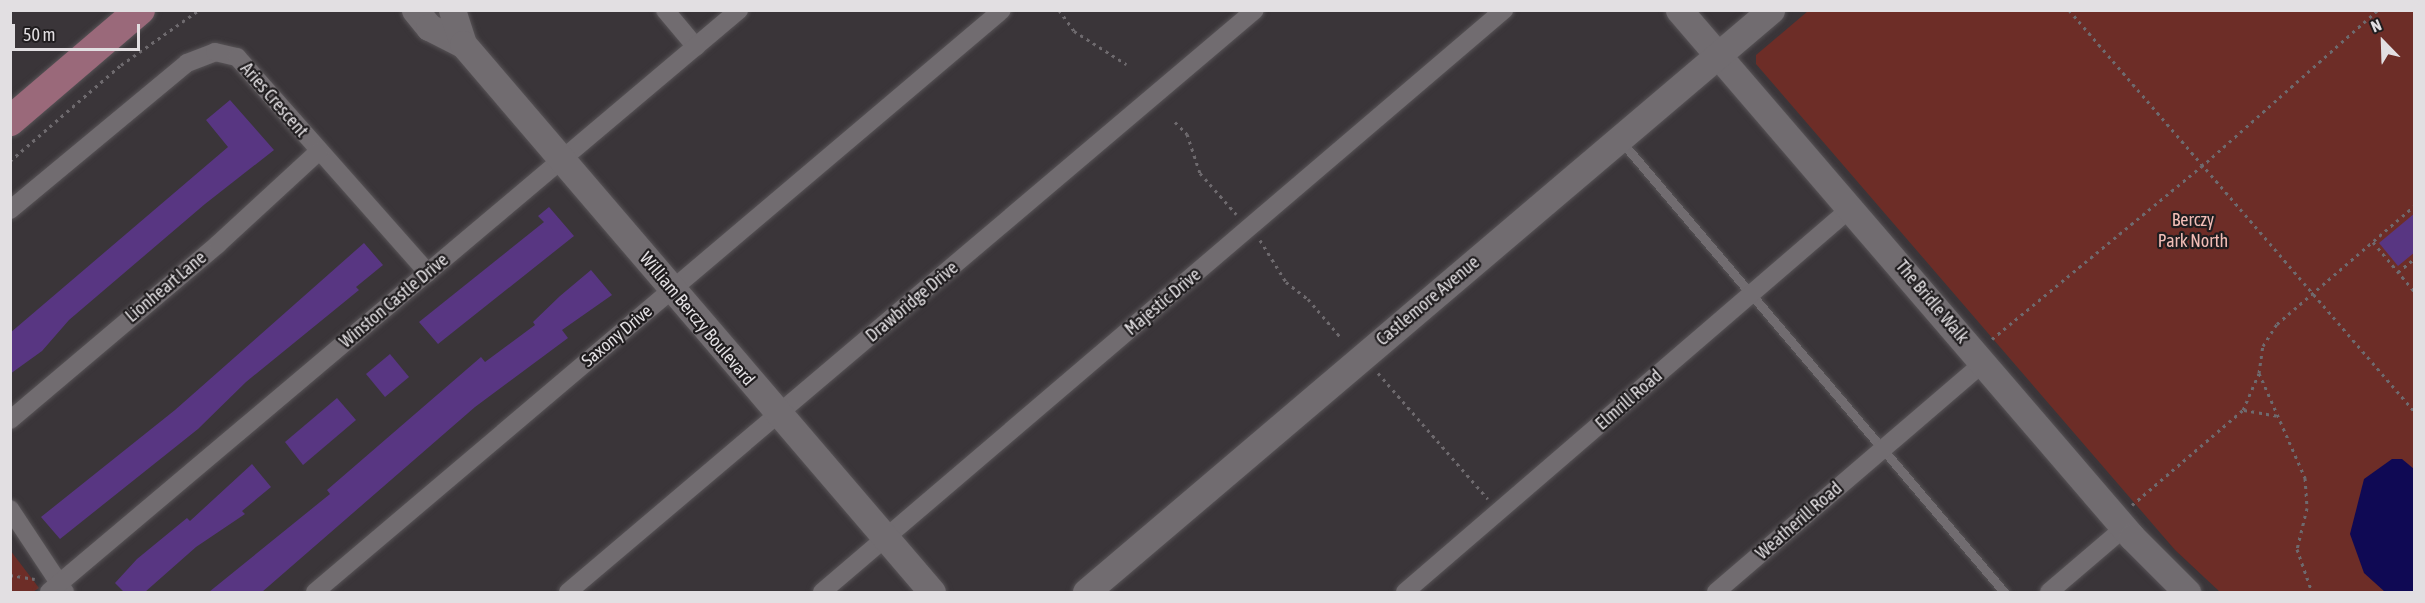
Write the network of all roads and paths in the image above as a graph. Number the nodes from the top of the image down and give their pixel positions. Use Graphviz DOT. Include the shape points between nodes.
graph roads {
  1 [pos="140,10"];
  2 [pos="199,10"];
  3 [pos="415,10"];
  4 [pos="452,10"];
  5 [pos="665,10"];
  6 [pos="739,10"];
  7 [pos="1002,10"];
  8 [pos="1059,10"];
  9 [pos="1254,10"];
  10 [pos="1504,10"];
  11 [pos="1679,10"];
  12 [pos="1771,10"];
  13 [pos="2069,10"];
  14 [pos="2378,10"];
  15 [pos="463,44"];
  16 [pos="696,47"];
  17 [pos="1718,55"];
  18 [pos="1126,64"];
  19 [pos="10,121"];
  20 [pos="1175,122"];
  21 [pos="1619,139"];
  22 [pos="319,151"];
  23 [pos="562,159"];
  24 [pos="10,161"];
  25 [pos="2201,166"];
  26 [pos="2415,206"];
  27 [pos="1852,207"];
  28 [pos="10,210"];
  29 [pos="1236,214"];
  30 [pos="1258,238"];
  31 [pos="2372,242"];
  32 [pos="2415,259"];
  33 [pos="2398,272"];
  34 [pos="428,273"];
  35 [pos="672,290"];
  36 [pos="2314,291"];
  37 [pos="2415,291"];
  38 [pos="1750,296"];
  39 [pos="1342,339"];
  40 [pos="1988,351"];
  41 [pos="1373,367"];
  42 [pos="2259,373"];
  43 [pos="2243,410"];
  44 [pos="2415,411"];
  45 [pos="778,415"];
  46 [pos="2280,417"];
  47 [pos="10,420"];
  48 [pos="1882,450"];
  49 [pos="1491,503"];
  50 [pos="10,509"];
  51 [pos="2128,517"];
  52 [pos="886,538"];
  53 [pos="58,589"];
  54 [pos="1095,590"];
  55 [pos="315,592"];
  56 [pos="568,592"];
  57 [pos="822,592"];
  58 [pos="932,592"];
  59 [pos="1405,592"];
  60 [pos="1716,592"];
  61 [pos="2004,592"];
  62 [pos="2049,592"];
  63 [pos="2187,592"];
  64 [pos="2312,592"];
  1 -- 19 [label="main road"];
  2 -- 24 [label="path" via="122,65"];
  3 -- 15 [label="street, William Berczy Boulevard" via="429,27"];
  4 -- 15 [label="street, William Berczy Boulevard"];
  5 -- 16 [label="street"];
  6 -- 16 [label="street, Winston Castle Drive"];
  7 -- 35 [label="street, Saxony Drive"];
  8 -- 18 [label="path" via="1074,31"];
  9 -- 45 [label="street, Drawbridge Drive"];
  10 -- 52 [label="street, Majestic Drive"];
  11 -- 17 [label="street, The Bridle Walk"];
  12 -- 17 [label="street, Castlemore Avenue"];
  13 -- 25 [label="path"];
  14 -- 25 [label="path"];
  15 -- 23 [label="street, William Berczy Boulevard"];
  16 -- 23 [label="street, Winston Castle Drive"];
  17 -- 21 [label="street, Castlemore Avenue"];
  17 -- 27 [label="street, The Bridle Walk"];
  20 -- 29 [label="path" via="1187,134 1200,173"];
  21 -- 38 [label="lane"];
  21 -- 54 [label="street, Castlemore Avenue"];
  22 -- 28 [label="street, Aries Crescent" via="237,57 215,52 187,63"];
  22 -- 34 [label="street, Aries Crescent"];
  22 -- 47 [label="street, Lionheart Lane" via="218,244"];
  23 -- 34 [label="street, Winston Castle Drive"];
  23 -- 35 [label="street, William Berczy Boulevard"];
  25 -- 36 [label="path"];
  25 -- 40 [label="path"];
  26 -- 31 [label="path"];
  27 -- 38 [label="street, Elmrill Road"];
  27 -- 40 [label="street, The Bridle Walk"];
  30 -- 39 [label="path" via="1286,282 1308,299"];
  31 -- 33 [label="path"];
  31 -- 36 [label="path"];
  32 -- 33 [label="path"];
  33 -- 37 [label="path"];
  34 -- 53 [label="street, Winston Castle Drive"];
  35 -- 45 [label="street, William Berczy Boulevard"];
  35 -- 55 [label="street, Saxony Drive"];
  36 -- 42 [label="path" via="2272,331 2263,346"];
  36 -- 44 [label="path"];
  38 -- 48 [label="lane"];
  38 -- 59 [label="street, Elmrill Road"];
  40 -- 48 [label="street, Weatherill Road"];
  40 -- 51 [label="street, The Bridle Walk"];
  41 -- 49 [label="path"];
  42 -- 43 [label="path"];
  42 -- 46 [label="path"];
  43 -- 46 [label="path"];
  43 -- 51 [label="path"];
  45 -- 52 [label="street, William Berczy Boulevard"];
  45 -- 56 [label="street, Drawbridge Drive"];
  46 -- 64 [label="path" via="2305,478 2307,508 2297,549"];
  48 -- 60 [label="street, Weatherill Road"];
  48 -- 61 [label="lane"];
  50 -- 53 [label="street"];
  51 -- 62 [label="street"];
  51 -- 63 [label="street, The Bridle Walk"];
  52 -- 57 [label="street, Majestic Drive"];
  52 -- 58 [label="street, William Berczy Boulevard"];
}
